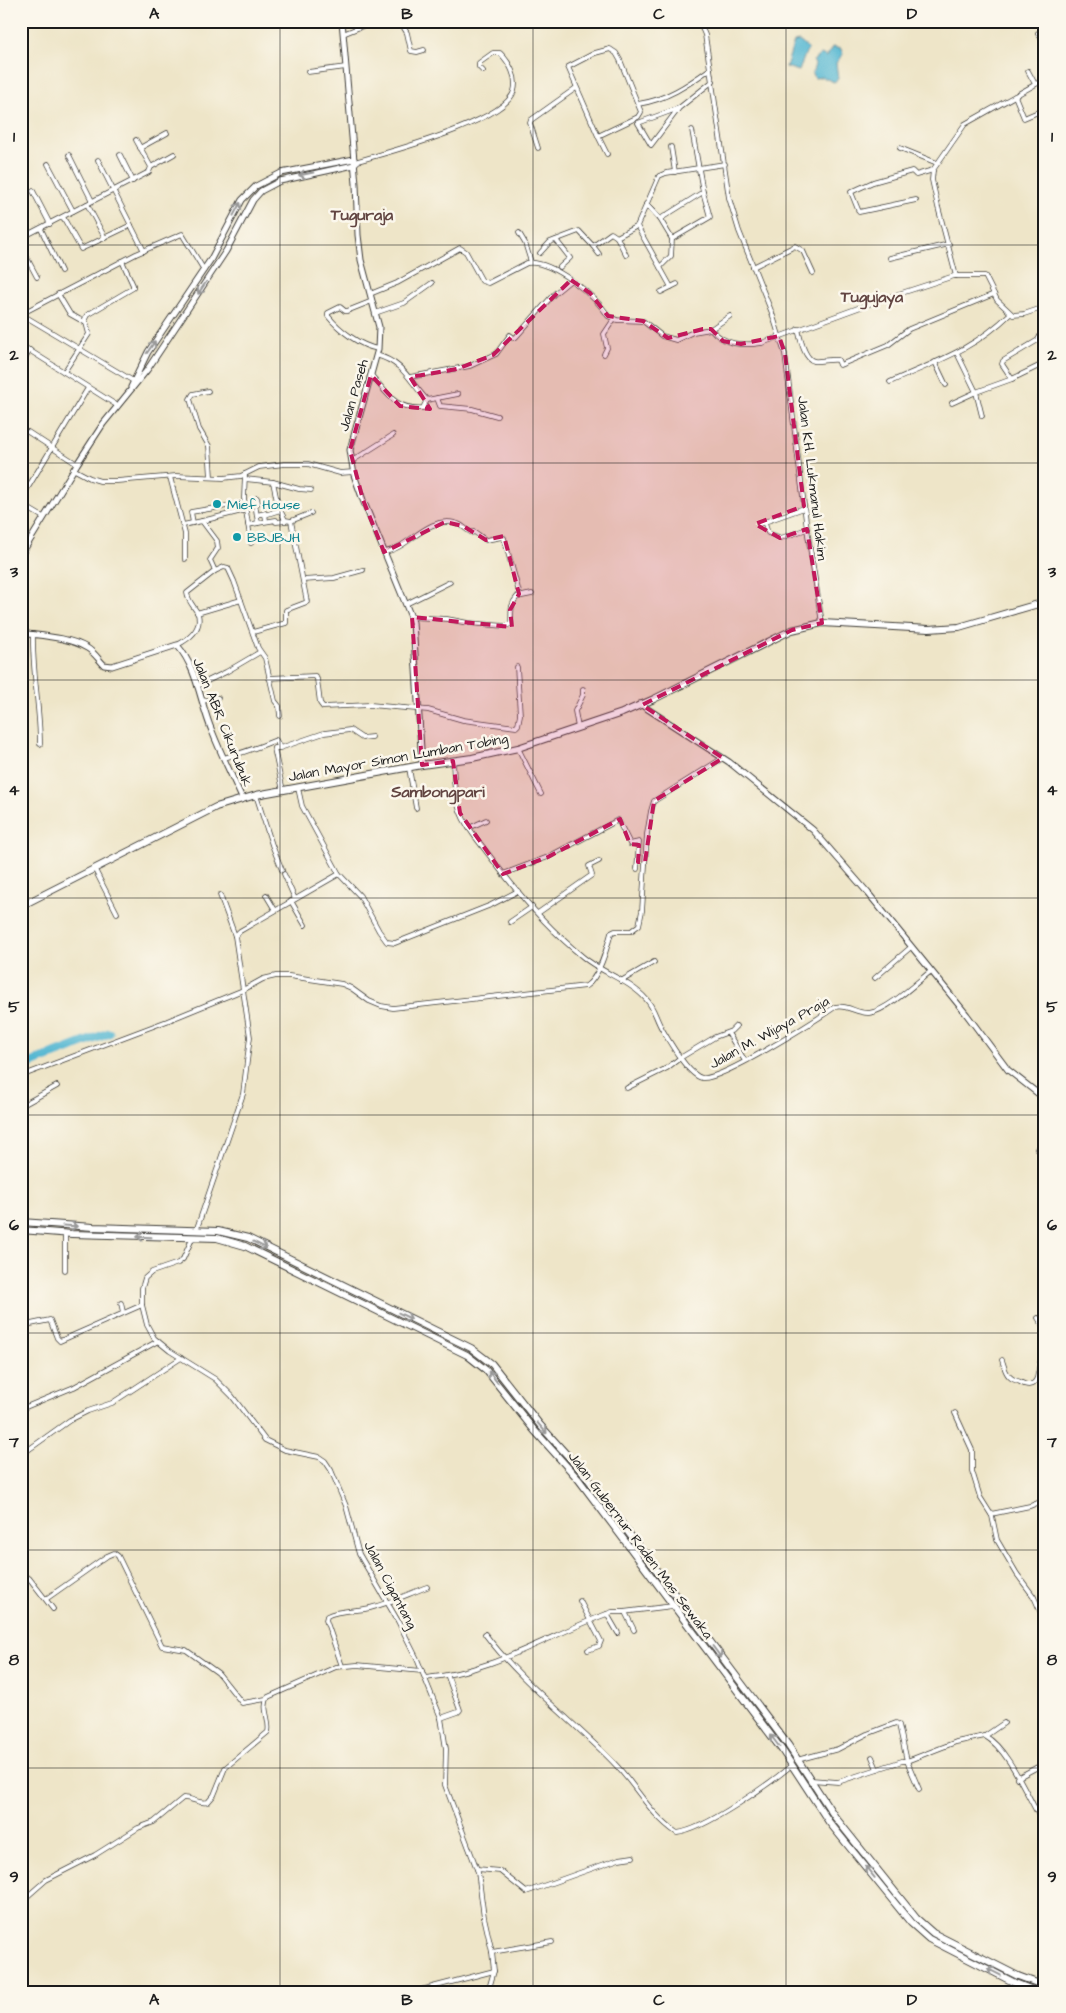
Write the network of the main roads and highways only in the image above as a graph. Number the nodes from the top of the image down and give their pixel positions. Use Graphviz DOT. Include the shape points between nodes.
graph roads {
  1 [pos="1045,602"];
  2 [pos="21,906"];
  3 [pos="21,1222"];
  4 [pos="93,1227"];
  5 [pos="21,1230"];
  6 [pos="91,1235"];
  7 [pos="295,1266"];
  8 [pos="527,1409"];
  9 [pos="521,1413"];
  10 [pos="659,1581"];
  11 [pos="758,1712"];
  12 [pos="898,1902"];
  13 [pos="1045,1986"];
  14 [pos="1038,1992"];
  1 -- 2 [label="main road, Jalan Mayor Simon Lumban Tobing" via="959,627 929,629 822,623 792,630 654,699 518,748 256,795 216,807"];
  3 -- 4 [label="main road, Jalan Gubernur Raden Mas Sewaka, one-way"];
  4 -- 6 [label="main road"];
  4 -- 7 [label="main road, Jalan Gubernur Raden Mas Sewaka, one-way" via="218,1231 248,1238"];
  5 -- 6 [label="main road, Jalan Gubernur Raden Mas Sewaka"];
  7 -- 6 [label="main road, Jalan Gubernur Raden Mas Sewaka, one-way" via="217,1238"];
  7 -- 8 [label="main road, Jalan Gubernur Raden Mas Sewaka, one-way" via="471,1348 492,1364"];
  9 -- 7 [label="main road, Jalan Gubernur Raden Mas Sewaka, one-way" via="486,1370 467,1355"];
  8 -- 9 [label="main road"];
  8 -- 10 [label="main road, Jalan Gubernur Raden Mas Sewaka, one-way" via="585,1475"];
  9 -- 10 [label="main road, Jalan Gubernur Raden Mas Sewaka"];
  10 -- 11 [label="main road, Jalan Gubernur Raden Mas Sewaka, one-way"];
  10 -- 11 [label="main road, Jalan Gubernur Raden Mas Sewaka" via="673,1606"];
  11 -- 12 [label="main road, Jalan Gubernur Raden Mas Sewaka" via="797,1760 835,1818"];
  12 -- 11 [label="main road, Jalan Gubernur Raden Mas Sewaka, one-way" via="829,1822"];
  12 -- 13 [label="main road, Jalan Gubernur Raden Mas Sewaka" via="933,1933 1018,1976"];
  14 -- 12 [label="main road, Jalan Gubernur Raden Mas Sewaka, one-way" via="929,1939 911,1924"];
}
